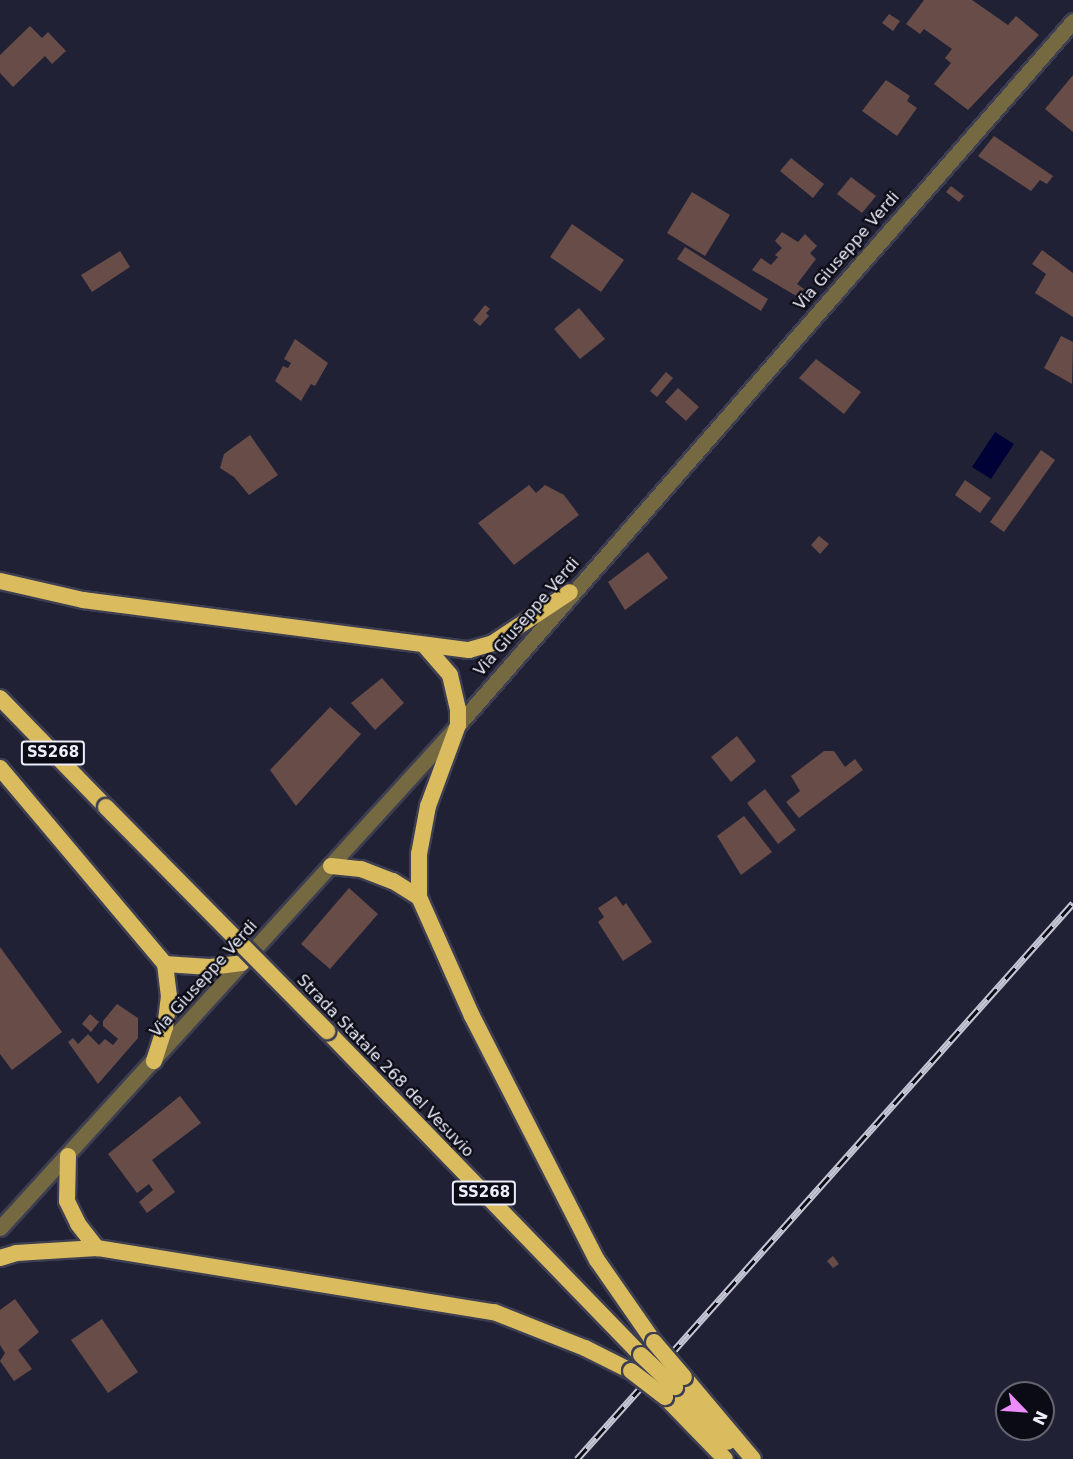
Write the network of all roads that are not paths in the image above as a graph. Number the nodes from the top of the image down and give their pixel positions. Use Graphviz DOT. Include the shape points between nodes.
graph roads {
  1 [pos="1073,21"];
  2 [pos="0,581"];
  3 [pos="570,592"];
  4 [pos="425,646"];
  5 [pos="0,698"];
  6 [pos="458,725"];
  7 [pos="0,768"];
  8 [pos="331,866"];
  9 [pos="419,897"];
  10 [pos="242,963"];
  11 [pos="165,964"];
  12 [pos="154,1061"];
  13 [pos="68,1156"];
  14 [pos="0,1228"];
  15 [pos="97,1248"];
  16 [pos="0,1258"];
  17 [pos="674,1387"];
  18 [pos="725,1459"];
  19 [pos="745,1459"];
  20 [pos="753,1459"];
  1 -- 3 [label="street, Via Giuseppe Verdi"];
  2 -- 4 [label="highway" via="83,600"];
  3 -- 4 [label="highway" via="493,643 469,650"];
  3 -- 6 [label="street, Via Giuseppe Verdi"];
  4 -- 6 [label="highway" via="450,675 456,692"];
  5 -- 17 [label="highway, Strada Statale 268 del Vesuvio / SS268, bridge"];
  6 -- 8 [label="street, Via Giuseppe Verdi"];
  6 -- 9 [label="highway" via="428,806 419,854"];
  7 -- 11 [label="highway"];
  8 -- 9 [label="highway" via="361,869 393,881"];
  8 -- 10 [label="street, Via Giuseppe Verdi"];
  9 -- 17 [label="highway, bridge" via="472,1016 597,1260 654,1342"];
  10 -- 11 [label="highway" via="210,967"];
  10 -- 12 [label="street, Via Giuseppe Verdi"];
  11 -- 12 [label="highway" via="167,1017"];
  12 -- 13 [label="street, Via Giuseppe Verdi"];
  13 -- 14 [label="street, Via Giuseppe Verdi"];
  13 -- 15 [label="highway" via="67,1202"];
  15 -- 16 [label="highway" via="16,1253"];
  15 -- 17 [label="highway, bridge" via="494,1312"];
  17 -- 18 [label="highway"];
  17 -- 19 [label="highway, Strada Statale 268 del Vesuvio / SS268"];
  17 -- 20 [label="highway"];
}
